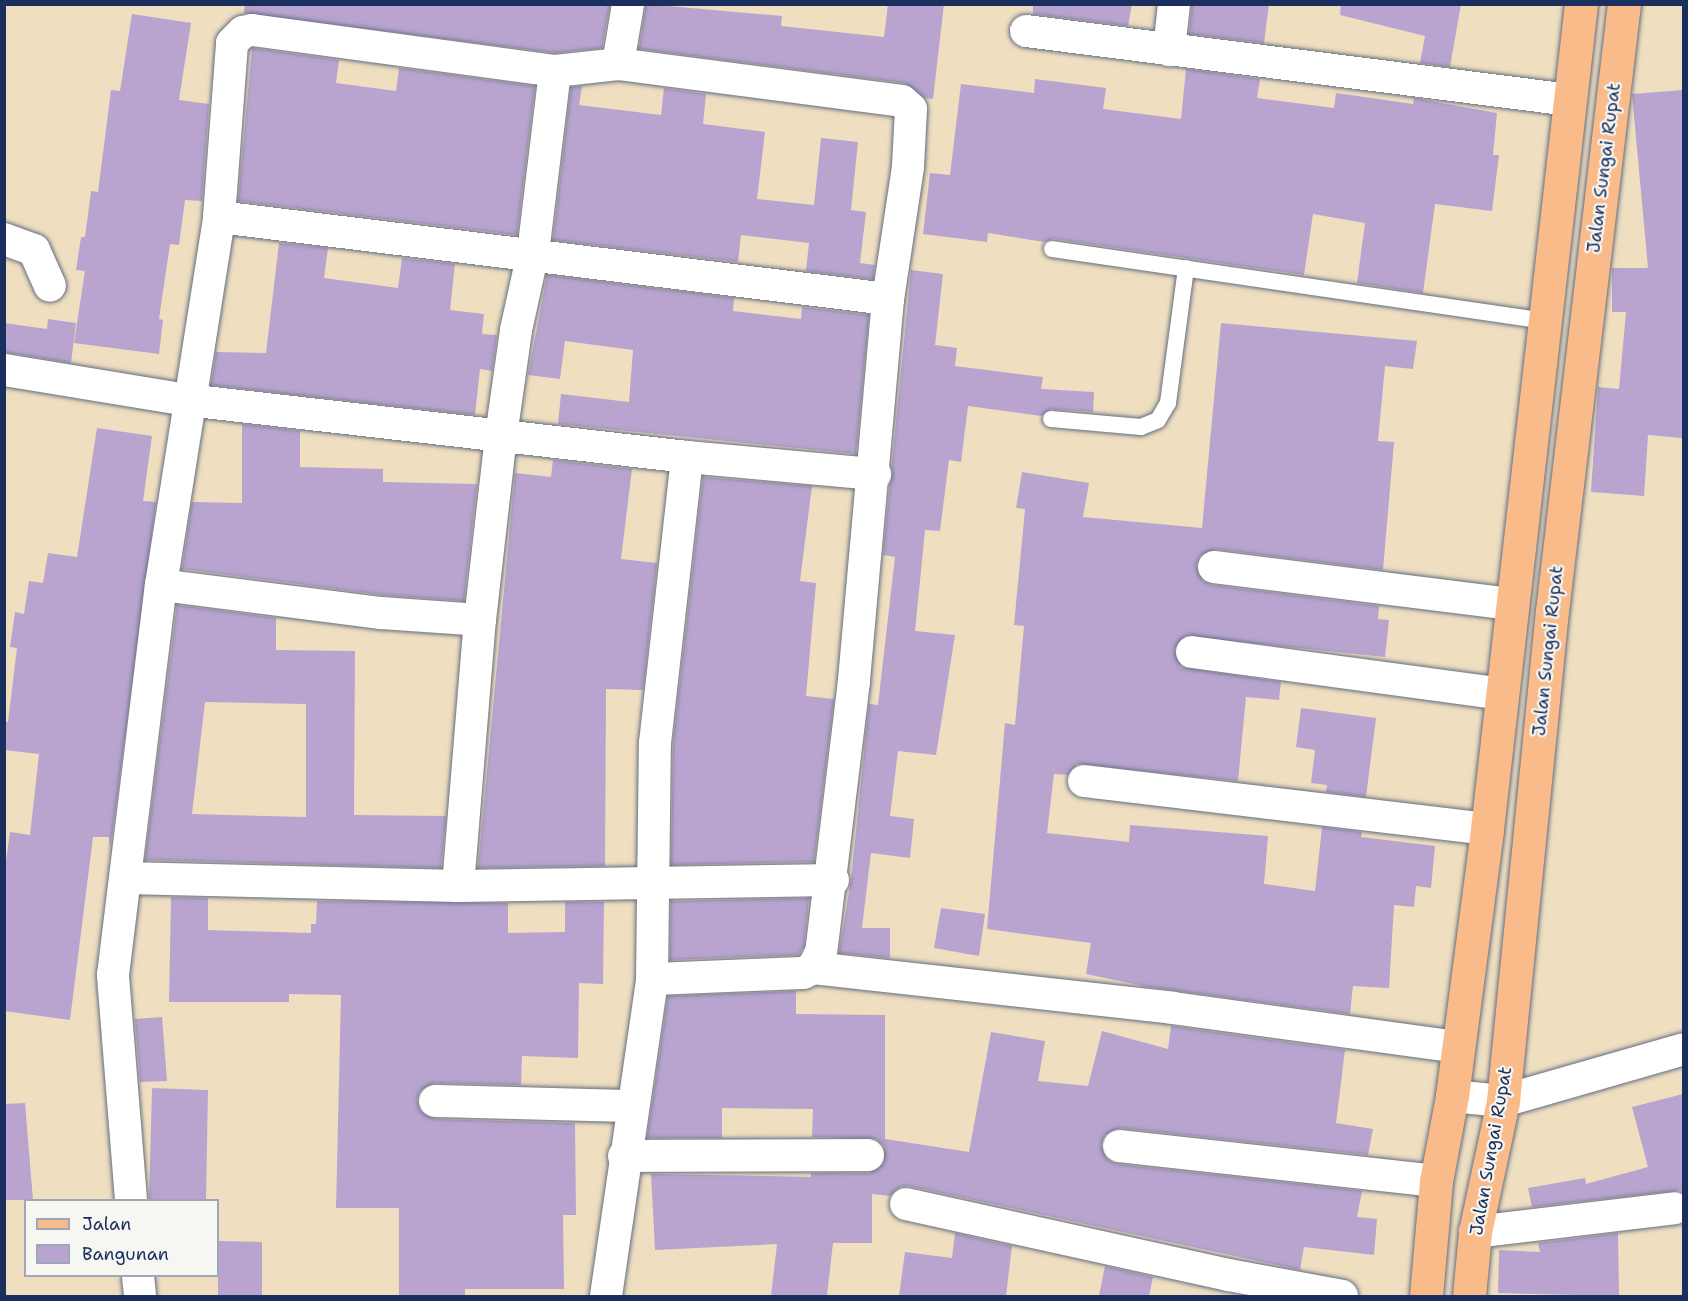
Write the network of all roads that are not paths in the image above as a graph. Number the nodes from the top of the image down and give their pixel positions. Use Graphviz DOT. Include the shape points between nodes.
graph roads {
  1 [pos="628,4"];
  2 [pos="1174,4"];
  3 [pos="1581,4"];
  4 [pos="1624,4"];
  5 [pos="1026,31"];
  6 [pos="1169,51"];
  7 [pos="618,64"];
  8 [pos="555,70"];
  9 [pos="1570,100"];
  10 [pos="219,217"];
  11 [pos="4,239"];
  12 [pos="1052,249"];
  13 [pos="533,253"];
  14 [pos="1186,268"];
  15 [pos="50,286"];
  16 [pos="1589,296"];
  17 [pos="888,299"];
  18 [pos="1544,306"];
  19 [pos="4,370"];
  20 [pos="187,400"];
  21 [pos="1051,419"];
  22 [pos="501,436"];
  23 [pos="687,457"];
  24 [pos="875,474"];
  25 [pos="1214,567"];
  26 [pos="160,585"];
  27 [pos="1510,604"];
  28 [pos="480,620"];
  29 [pos="1192,652"];
  30 [pos="1502,694"];
  31 [pos="1084,781"];
  32 [pos="1487,829"];
  33 [pos="126,879"];
  34 [pos="652,880"];
  35 [pos="833,880"];
  36 [pos="458,886"];
  37 [pos="813,968"];
  38 [pos="652,979"];
  39 [pos="1458,1047"];
  40 [pos="1683,1049"];
  41 [pos="1452,1096"];
  42 [pos="435,1101"];
  43 [pos="1503,1101"];
  44 [pos="631,1106"];
  45 [pos="1119,1146"];
  46 [pos="868,1155"];
  47 [pos="624,1156"];
  48 [pos="1436,1181"];
  49 [pos="131,1199"];
  50 [pos="906,1204"];
  51 [pos="1675,1208"];
  52 [pos="1475,1232"];
  53 [pos="138,1277"];
  54 [pos="140,1296"];
  55 [pos="606,1296"];
  56 [pos="1342,1296"];
  57 [pos="1426,1296"];
  58 [pos="1469,1296"];
  1 -- 7 [label="street"];
  2 -- 6 [label="street"];
  3 -- 9 [label="main road"];
  4 -- 16 [label="main road, Jalan Sungai Rupat"];
  5 -- 6 [label="street"];
  6 -- 9 [label="street"];
  7 -- 8 [label="street"];
  7 -- 17 [label="street" via="902,101 909,106 913,115 908,167"];
  8 -- 10 [label="street" via="252,30 243,32 232,43"];
  8 -- 13 [label="street"];
  9 -- 18 [label="main road"];
  10 -- 13 [label="street"];
  10 -- 20 [label="street"];
  11 -- 15 [label="street" via="34,250"];
  12 -- 14 [label="lane"];
  13 -- 17 [label="street"];
  13 -- 22 [label="street" via="516,330"];
  14 -- 18 [label="lane"];
  14 -- 21 [label="lane" via="1168,403 1158,420 1141,427"];
  16 -- 18 [label="main road"];
  16 -- 43 [label="main road, Jalan Sungai Rupat" via="1552,611"];
  17 -- 24 [label="street"];
  18 -- 27 [label="main road"];
  19 -- 20 [label="street"];
  20 -- 22 [label="street"];
  20 -- 26 [label="street"];
  22 -- 23 [label="street"];
  22 -- 28 [label="street"];
  23 -- 24 [label="street"];
  23 -- 34 [label="street" via="655,743"];
  24 -- 35 [label="street"];
  25 -- 27 [label="street"];
  26 -- 28 [label="street" via="381,614"];
  26 -- 33 [label="street"];
  27 -- 30 [label="main road"];
  28 -- 36 [label="street"];
  29 -- 30 [label="street"];
  30 -- 32 [label="main road"];
  31 -- 32 [label="street"];
  32 -- 39 [label="main road"];
  33 -- 36 [label="street"];
  33 -- 49 [label="street" via="113,975"];
  34 -- 35 [label="street"];
  34 -- 36 [label="street"];
  34 -- 38 [label="street"];
  35 -- 37 [label="street" via="821,952"];
  37 -- 38 [label="street" via="803,973"];
  37 -- 39 [label="street" via="1173,1008"];
  38 -- 44 [label="street"];
  39 -- 41 [label="main road"];
  40 -- 43 [label="street"];
  41 -- 43 [label="street"];
  41 -- 48 [label="main road"];
  42 -- 44 [label="street"];
  43 -- 52 [label="main road, Jalan Sungai Rupat"];
  44 -- 47 [label="street"];
  45 -- 48 [label="street"];
  46 -- 47 [label="street"];
  47 -- 55 [label="street"];
  48 -- 57 [label="main road"];
  50 -- 56 [label="street" via="1227,1275"];
  51 -- 52 [label="street"];
  52 -- 58 [label="main road, Jalan Sungai Rupat"];
  53 -- 54 [label="street"];
}
